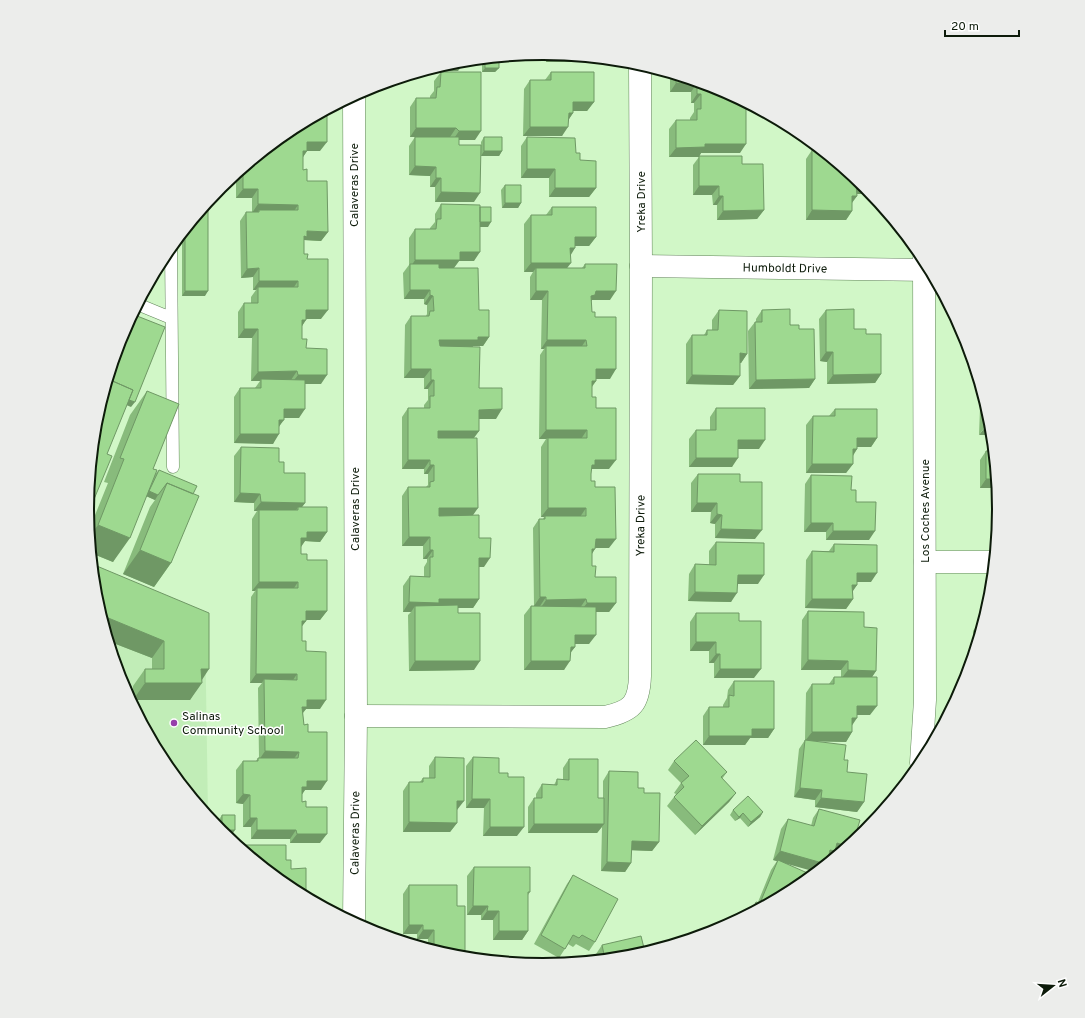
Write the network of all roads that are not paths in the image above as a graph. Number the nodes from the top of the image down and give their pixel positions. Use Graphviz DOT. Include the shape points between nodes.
graph roads {
  1 [pos="640,71"];
  2 [pos="354,102"];
  3 [pos="171,257"];
  4 [pos="641,266"];
  5 [pos="920,266"];
  6 [pos="925,274"];
  7 [pos="142,306"];
  8 [pos="171,318"];
  9 [pos="173,467"];
  10 [pos="925,562"];
  11 [pos="989,562"];
  12 [pos="356,716"];
  13 [pos="922,749"];
  14 [pos="354,916"];
  1 -- 4 [label="street, Yreka Drive"];
  2 -- 12 [label="street, Calaveras Drive"];
  3 -- 8 [label="lane"];
  4 -- 5 [label="street, Humboldt Drive"];
  4 -- 12 [label="street, Yreka Drive" via="640,676 637,698 632,706 626,711 605,717"];
  6 -- 10 [label="street, Los Coches Avenue"];
  7 -- 8 [label="lane"];
  8 -- 9 [label="lane"];
  10 -- 11 [label="street"];
  10 -- 13 [label="street, Los Coches Avenue" via="925,700"];
  12 -- 14 [label="street, Calaveras Drive"];
}
